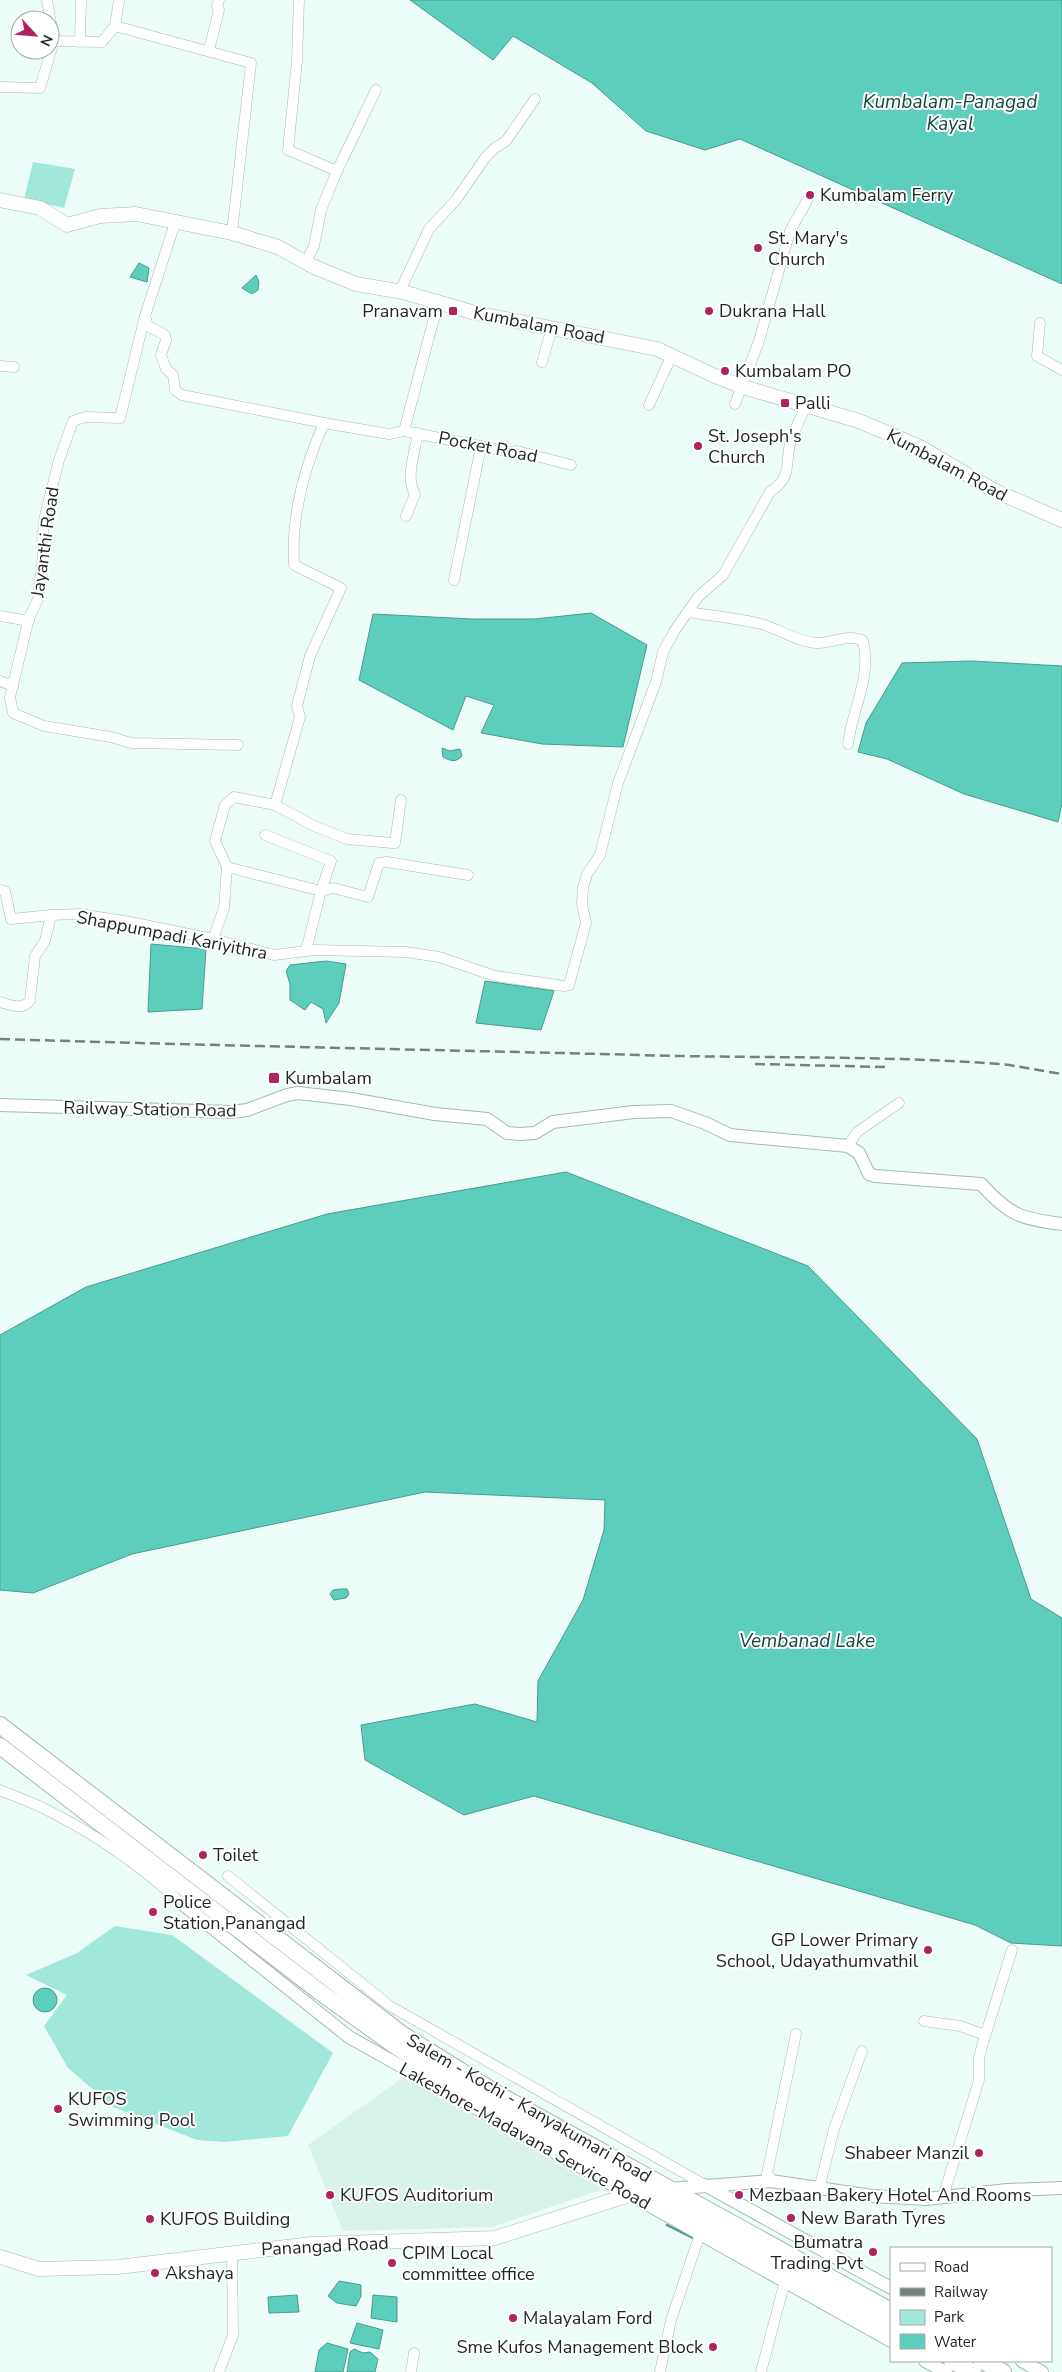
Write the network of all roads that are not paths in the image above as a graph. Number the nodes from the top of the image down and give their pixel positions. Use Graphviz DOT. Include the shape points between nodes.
graph roads {
  1 [pos="80,0"];
  2 [pos="119,0"];
  3 [pos="219,0"];
  4 [pos="299,0"];
  5 [pos="115,26"];
  6 [pos="60,41"];
  7 [pos="80,42"];
  8 [pos="209,50"];
  9 [pos="48,60"];
  10 [pos="0,87"];
  11 [pos="376,90"];
  12 [pos="536,100"];
  13 [pos="336,171"];
  14 [pos="0,200"];
  15 [pos="807,201"];
  16 [pos="175,223"];
  17 [pos="232,233"];
  18 [pos="306,262"];
  19 [pos="400,291"];
  20 [pos="438,303"];
  21 [pos="145,316"];
  22 [pos="1040,323"];
  23 [pos="552,328"];
  24 [pos="671,357"];
  25 [pos="542,362"];
  26 [pos="0,366"];
  27 [pos="14,367"];
  28 [pos="1062,370"];
  29 [pos="743,387"];
  30 [pos="735,404"];
  31 [pos="807,404"];
  32 [pos="649,405"];
  33 [pos="324,423"];
  34 [pos="404,431"];
  35 [pos="418,434"];
  36 [pos="481,446"];
  37 [pos="571,465"];
  38 [pos="406,516"];
  39 [pos="1062,520"];
  40 [pos="454,580"];
  41 [pos="689,612"];
  42 [pos="0,616"];
  43 [pos="29,621"];
  44 [pos="0,681"];
  45 [pos="13,686"];
  46 [pos="848,744"];
  47 [pos="238,745"];
  48 [pos="402,800"];
  49 [pos="275,805"];
  50 [pos="264,835"];
  51 [pos="227,867"];
  52 [pos="468,875"];
  53 [pos="0,890"];
  54 [pos="322,891"];
  55 [pos="50,915"];
  56 [pos="213,939"];
  57 [pos="306,951"];
  58 [pos="0,1002"];
  59 [pos="899,1102"];
  60 [pos="0,1105"];
  61 [pos="848,1146"];
  62 [pos="1062,1224"];
  63 [pos="0,1726"];
  64 [pos="0,1746"];
  65 [pos="0,1790"];
  66 [pos="228,1876"];
  67 [pos="180,1902"];
  68 [pos="1012,1950"];
  69 [pos="924,2022"];
  70 [pos="796,2034"];
  71 [pos="985,2035"];
  72 [pos="862,2051"];
  73 [pos="773,2181"];
  74 [pos="705,2184"];
  75 [pos="1062,2188"];
  76 [pos="668,2189"];
  77 [pos="819,2189"];
  78 [pos="646,2192"];
  79 [pos="630,2195"];
  80 [pos="943,2198"];
  81 [pos="700,2234"];
  82 [pos="232,2252"];
  83 [pos="0,2257"];
  84 [pos="784,2281"];
  85 [pos="890,2287"];
  86 [pos="890,2310"];
  87 [pos="890,2326"];
  88 [pos="890,2340"];
  89 [pos="414,2353"];
  90 [pos="928,2362"];
  91 [pos="984,2362"];
  92 [pos="1024,2362"];
  93 [pos="945,2369"];
  94 [pos="219,2372"];
  95 [pos="411,2372"];
  96 [pos="660,2372"];
  97 [pos="761,2372"];
  98 [pos="972,2372"];
  99 [pos="1003,2372"];
  100 [pos="1042,2372"];
  1 -- 7 [label="street"];
  2 -- 5 [label="street"];
  3 -- 8 [label="street"];
  4 -- 13 [label="street" via="288,150"];
  5 -- 7 [label="street" via="102,42"];
  5 -- 8 [label="street"];
  6 -- 7 [label="street"];
  8 -- 17 [label="street" via="252,66"];
  9 -- 10 [label="street" via="40,88"];
  11 -- 13 [label="street"];
  12 -- 19 [label="street" via="506,141 485,158 456,200 429,229"];
  13 -- 18 [label="street" via="321,210 314,246"];
  14 -- 16 [label="main road, Kumbalam Road" via="40,208 67,225 121,214"];
  15 -- 29 [label="street" via="790,232"];
  16 -- 17 [label="main road, Kumbalam Road"];
  16 -- 21 [label="street, Jayanthi Road"];
  17 -- 18 [label="main road, Kumbalam Road" via="278,247"];
  18 -- 19 [label="main road, Kumbalam Road" via="356,284"];
  19 -- 20 [label="main road, Kumbalam Road"];
  20 -- 23 [label="main road, Kumbalam Road"];
  20 -- 34 [label="street"];
  21 -- 33 [label="street, Pocket Road" via="148,326 165,335 161,355 166,369 173,375 175,390 182,395"];
  21 -- 43 [label="street, Jayanthi Road" via="120,418 85,417 73,421 45,516 38,599"];
  22 -- 28 [label="street" via="1037,356"];
  23 -- 24 [label="main road, Kumbalam Road" via="657,349"];
  23 -- 25 [label="street"];
  24 -- 29 [label="main road, Kumbalam Road"];
  24 -- 32 [label="street"];
  26 -- 27 [label="street"];
  29 -- 30 [label="street"];
  29 -- 31 [label="main road, Kumbalam Road"];
  31 -- 39 [label="main road, Kumbalam Road" via="859,421 922,448 993,490"];
  31 -- 41 [label="street" via="790,444 782,484 770,492 723,575 698,597"];
  33 -- 34 [label="street, Pocket Road" via="389,434"];
  33 -- 49 [label="street" via="308,460 298,498 294,565 341,588 310,656 297,706 300,717"];
  34 -- 35 [label="street, Pocket Road"];
  35 -- 36 [label="street, Pocket Road"];
  35 -- 38 [label="street, Pocket Road" via="410,477 410,486 415,494"];
  36 -- 37 [label="street, Pocket Road" via="517,451"];
  36 -- 40 [label="street"];
  41 -- 46 [label="street" via="760,624 814,643 850,638 864,642 866,677 850,726"];
  41 -- 57 [label="street, Shappumpadi Kariyithra" via="674,630 663,652 656,682 618,783 600,855 587,874 582,904 586,923 569,985 495,976 439,957 406,952"];
  42 -- 43 [label="street"];
  43 -- 45 [label="street, Jayanthi Road"];
  44 -- 45 [label="street"];
  45 -- 47 [label="street, Jayanthi Road" via="10,697 13,714 44,726 111,736 131,743"];
  48 -- 49 [label="street" via="396,843 347,839"];
  49 -- 51 [label="street" via="234,797 225,805 215,841"];
  50 -- 54 [label="street" via="331,861"];
  51 -- 54 [label="street"];
  51 -- 56 [label="street" via="224,908"];
  52 -- 54 [label="street" via="387,862 379,863 368,897 333,888"];
  53 -- 55 [label="street" via="5,891 11,919"];
  54 -- 57 [label="street"];
  55 -- 56 [label="street, Shappumpadi Kariyithra" via="79,914"];
  55 -- 58 [label="street, Shappumpadi Kariyithra" via="45,942 35,956 30,1000 22,1007"];
  56 -- 57 [label="street, Shappumpadi Kariyithra" via="274,955"];
  59 -- 61 [label="street" via="857,1132"];
  60 -- 61 [label="street, Railway Station Road" via="232,1112 298,1093 488,1119 507,1133 534,1133 553,1122 634,1112 671,1112 730,1135"];
  61 -- 62 [label="street" via="859,1153 869,1174 981,1184 999,1204 1017,1215 1038,1222"];
  63 -- 76 [label="highway, Salem - Kochi - Kanyakumari Road" via="403,2035 493,2091"];
  64 -- 78 [label="highway, Salem - Kochi - Kanyakumari Road" via="320,1992 397,2047 466,2091"];
  65 -- 67 [label="street" via="42,1807 97,1839 158,1881"];
  66 -- 74 [label="street" via="390,2006"];
  67 -- 79 [label="street, Lakeshore-Madavana Service Road" via="349,2037"];
  68 -- 71 [label="street"];
  69 -- 71 [label="street" via="960,2026"];
  70 -- 73 [label="street" via="767,2174"];
  71 -- 80 [label="street" via="979,2058 980,2080"];
  72 -- 77 [label="street" via="834,2130"];
  73 -- 74 [label="street"];
  73 -- 77 [label="street"];
  74 -- 76 [label="street"];
  74 -- 85 [label="street"];
  75 -- 80 [label="street" via="1006,2190"];
  76 -- 78 [label="highway"];
  76 -- 86 [label="highway, Salem - Kochi - Kanyakumari Road"];
  77 -- 80 [label="street" via="872,2196"];
  78 -- 79 [label="main road, Panangad Road"];
  78 -- 87 [label="highway, Salem - Kochi - Kanyakumari Road"];
  79 -- 81 [label="street, Lakeshore-Madavana Service Road"];
  79 -- 82 [label="main road, Panangad Road" via="495,2238 312,2244"];
  81 -- 84 [label="street, Lakeshore-Madavana Service Road"];
  81 -- 96 [label="street" via="671,2320"];
  82 -- 83 [label="main road, Panangad Road" via="118,2267 39,2269"];
  82 -- 94 [label="street" via="233,2335"];
  84 -- 88 [label="street, Lakeshore-Madavana Service Road"];
  84 -- 97 [label="street"];
  89 -- 95 [label="street"];
  90 -- 93 [label="street"];
  91 -- 99 [label="highway"];
  92 -- 100 [label="street"];
  93 -- 98 [label="highway"];
}
